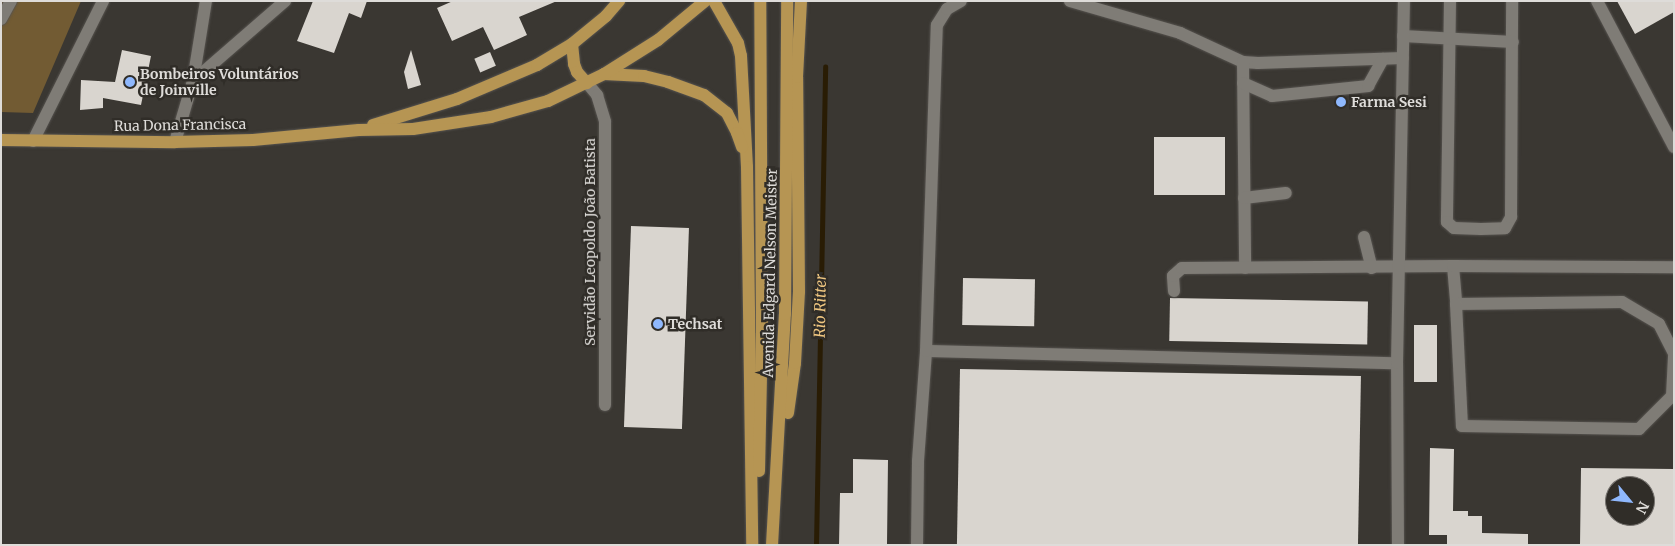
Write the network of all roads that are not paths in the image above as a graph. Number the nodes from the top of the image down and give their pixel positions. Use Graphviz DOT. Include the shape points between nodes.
graph roads {
  1 [pos="11,1"];
  2 [pos="103,1"];
  3 [pos="206,1"];
  4 [pos="285,1"];
  5 [pos="618,1"];
  6 [pos="706,1"];
  7 [pos="714,1"];
  8 [pos="760,1"];
  9 [pos="787,1"];
  10 [pos="800,1"];
  11 [pos="961,1"];
  12 [pos="1070,1"];
  13 [pos="1404,1"];
  14 [pos="1450,1"];
  15 [pos="1512,1"];
  16 [pos="1597,1"];
  17 [pos="1,19"];
  18 [pos="1403,36"];
  19 [pos="1450,38"];
  20 [pos="1513,42"];
  21 [pos="572,44"];
  22 [pos="1403,58"];
  23 [pos="1382,59"];
  24 [pos="1243,62"];
  25 [pos="604,74"];
  26 [pos="193,82"];
  27 [pos="1243,82"];
  28 [pos="587,83"];
  29 [pos="359,130"];
  30 [pos="1,140"];
  31 [pos="33,141"];
  32 [pos="175,142"];
  33 [pos="1674,147"];
  34 [pos="747,167"];
  35 [pos="1286,193"];
  36 [pos="1244,198"];
  37 [pos="1364,237"];
  38 [pos="1453,266"];
  39 [pos="1674,267"];
  40 [pos="1245,268"];
  41 [pos="1372,268"];
  42 [pos="1399,268"];
  43 [pos="1174,291"];
  44 [pos="1456,304"];
  45 [pos="926,351"];
  46 [pos="1674,355"];
  47 [pos="1397,363"];
  48 [pos="604,405"];
  49 [pos="775,495"];
  50 [pos="753,545"];
  51 [pos="772,545"];
  52 [pos="917,545"];
  53 [pos="1398,545"];
  1 -- 17 [label="street"];
  2 -- 31 [label="street"];
  3 -- 26 [label="street"];
  4 -- 26 [label="street"];
  5 -- 21 [label="main road, Rua Dona Francisca" via="606,16"];
  6 -- 25 [label="main road, Rua Dona Francisca" via="658,40"];
  7 -- 34 [label="main road" via="738,43 741,56"];
  8 -- 50 [label="main road, Avenida Edgard Nelson Meister" via="762,333"];
  9 -- 49 [label="main road, Avenida Edgard Nelson Meister" via="785,314"];
  10 -- 49 [label="main road" via="797,77 798,328 796,363"];
  11 -- 45 [label="street" via="948,9 937,25"];
  12 -- 24 [label="street" via="1180,33"];
  13 -- 18 [label="street"];
  14 -- 19 [label="street"];
  15 -- 20 [label="street"];
  16 -- 33 [label="street"];
  18 -- 19 [label="street"];
  18 -- 22 [label="street"];
  19 -- 20 [label="street"];
  19 -- 20 [label="street" via="1447,222 1454,228 1506,228 1509,224"];
  21 -- 28 [label="main road" via="577,72"];
  21 -- 29 [label="main road, Rua Dona Francisca" via="537,65 457,99"];
  22 -- 23 [label="street"];
  22 -- 42 [label="street"];
  23 -- 24 [label="street"];
  23 -- 27 [label="street" via="1368,86 1272,96"];
  24 -- 27 [label="street"];
  25 -- 28 [label="main road, Rua Dona Francisca"];
  25 -- 34 [label="main road" via="644,76 704,96 726,114 737,133"];
  26 -- 32 [label="street"];
  27 -- 36 [label="street"];
  28 -- 29 [label="main road, Rua Dona Francisca" via="548,101 491,117 413,129"];
  28 -- 48 [label="street, Servidão Leopoldo João Batista" via="597,95 605,122"];
  29 -- 32 [label="main road, Rua Dona Francisca" via="292,137"];
  30 -- 31 [label="main road, Rua Dona Francisca"];
  31 -- 32 [label="main road, Rua Dona Francisca"];
  34 -- 50 [label="main road"];
  35 -- 36 [label="street"];
  36 -- 40 [label="street"];
  37 -- 41 [label="street"];
  38 -- 39 [label="street"];
  38 -- 42 [label="street"];
  38 -- 44 [label="street"];
  40 -- 41 [label="street"];
  40 -- 43 [label="street" via="1182,268 1174,276"];
  41 -- 42 [label="street"];
  42 -- 47 [label="street"];
  44 -- 46 [label="street" via="1622,302 1659,324"];
  44 -- 46 [label="street" via="1462,426 1639,429 1672,396"];
  45 -- 47 [label="street"];
  45 -- 52 [label="street" via="918,461"];
  47 -- 53 [label="street"];
  49 -- 51 [label="main road, Avenida Edgard Nelson Meister"];
}
